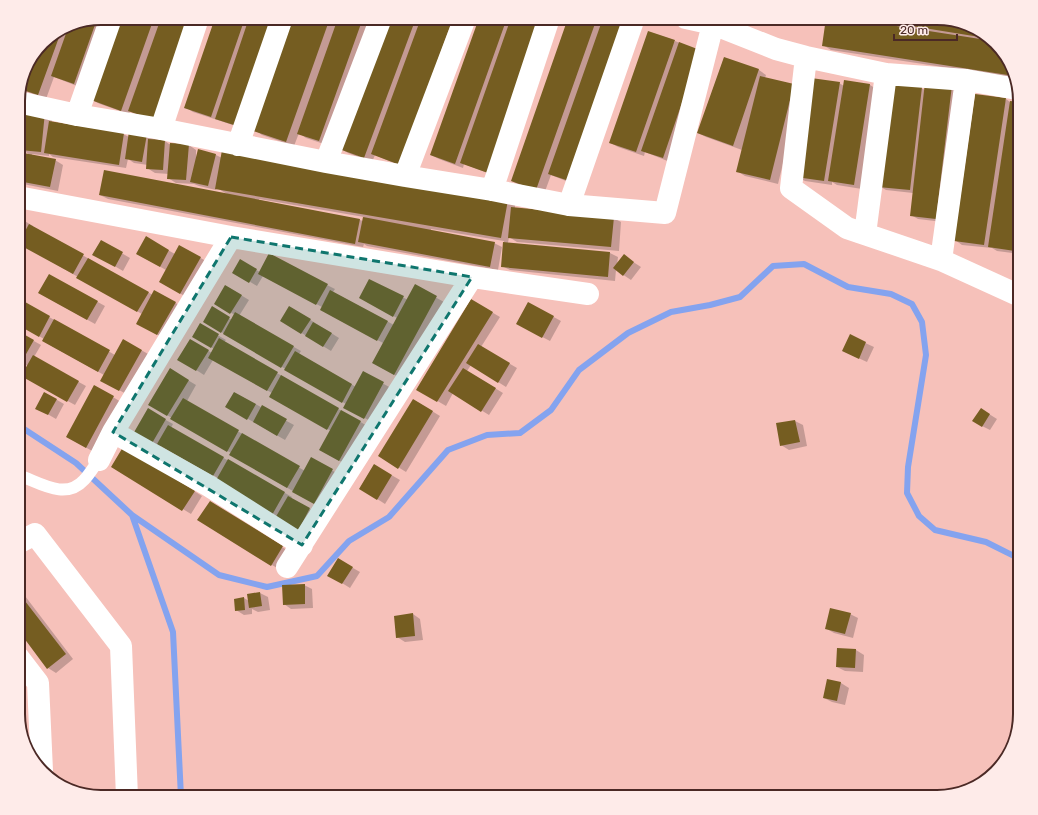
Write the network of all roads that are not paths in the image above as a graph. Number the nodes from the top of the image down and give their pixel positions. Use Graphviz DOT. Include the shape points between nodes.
graph roads {
  1 [pos="109,25"];
  2 [pos="196,25"];
  3 [pos="280,25"];
  4 [pos="378,25"];
  5 [pos="462,25"];
  6 [pos="547,25"];
  7 [pos="632,25"];
  8 [pos="713,25"];
  9 [pos="715,25"];
  10 [pos="806,57"];
  11 [pos="886,74"];
  12 [pos="966,80"];
  13 [pos="1012,88"];
  14 [pos="25,104"];
  15 [pos="77,115"];
  16 [pos="161,129"];
  17 [pos="238,145"];
  18 [pos="326,162"];
  19 [pos="405,176"];
  20 [pos="492,190"];
  21 [pos="25,198"];
  22 [pos="569,204"];
  23 [pos="865,234"];
  24 [pos="231,238"];
  25 [pos="940,260"];
  26 [pos="472,277"];
  27 [pos="1013,293"];
  28 [pos="588,294"];
  29 [pos="112,432"];
  30 [pos="99,460"];
  31 [pos="25,478"];
  32 [pos="25,539"];
  33 [pos="302,544"];
  34 [pos="286,567"];
  35 [pos="25,665"];
  36 [pos="42,761"];
  37 [pos="127,790"];
  1 -- 15 [label="street"];
  2 -- 16 [label="street"];
  3 -- 17 [label="street"];
  4 -- 18 [label="street"];
  5 -- 19 [label="street"];
  6 -- 20 [label="street"];
  7 -- 22 [label="street"];
  8 -- 22 [label="street" via="665,213"];
  9 -- 10 [label="street" via="776,50"];
  10 -- 11 [label="street"];
  10 -- 23 [label="street" via="791,188 847,228"];
  11 -- 12 [label="street"];
  11 -- 23 [label="street"];
  12 -- 13 [label="street"];
  12 -- 25 [label="street"];
  14 -- 15 [label="street"];
  15 -- 16 [label="street"];
  16 -- 17 [label="street"];
  17 -- 18 [label="street"];
  18 -- 19 [label="street"];
  19 -- 20 [label="street"];
  20 -- 22 [label="street"];
  21 -- 24 [label="street"];
  23 -- 25 [label="street"];
  24 -- 26 [label="street"];
  24 -- 29 [label="street"];
  25 -- 27 [label="street"];
  26 -- 28 [label="street"];
  26 -- 33 [label="street"];
  29 -- 30 [label="street"];
  29 -- 33 [label="street" via="209,486"];
  30 -- 31 [label="lane" via="84,481 73,488 60,491"];
  32 -- 37 [label="street" via="35,534 122,646"];
  33 -- 34 [label="street"];
  35 -- 36 [label="street" via="38,683"];
}
